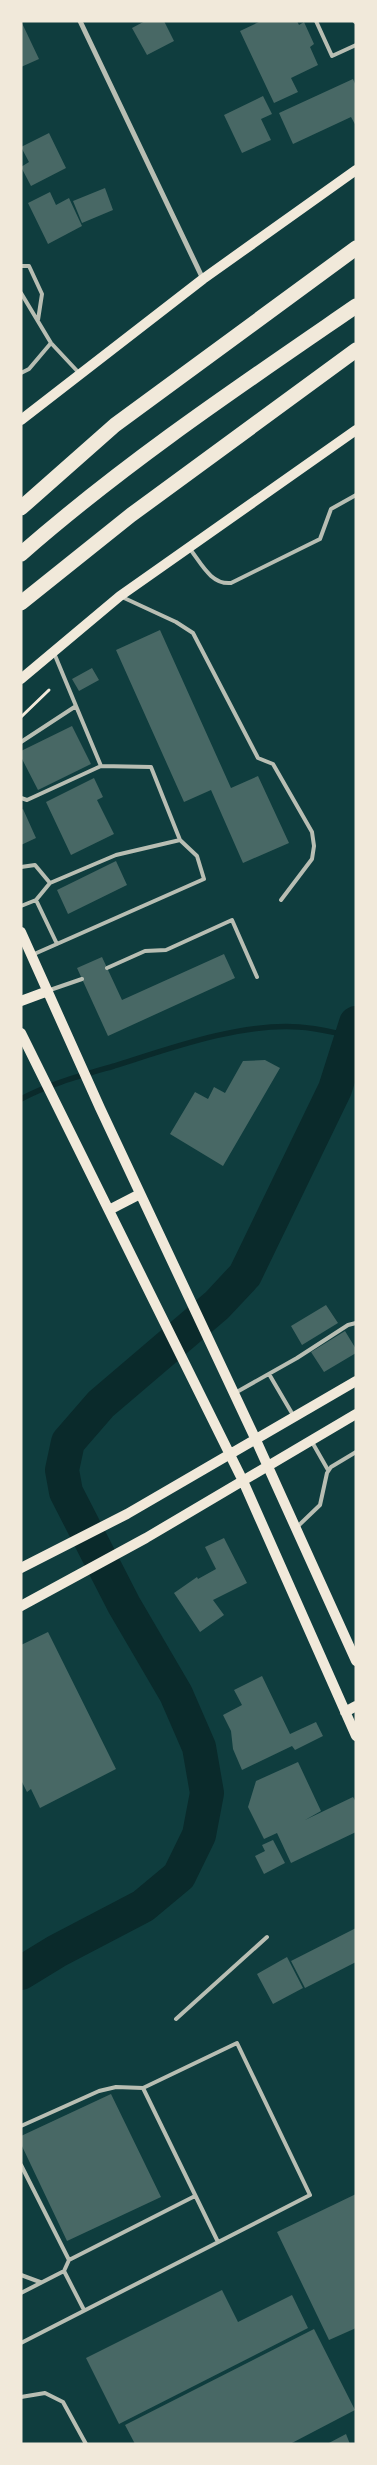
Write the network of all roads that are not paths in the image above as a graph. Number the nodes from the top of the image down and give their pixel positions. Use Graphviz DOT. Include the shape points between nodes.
graph roads {
  1 [pos="80,21"];
  2 [pos="316,21"];
  3 [pos="356,45"];
  4 [pos="356,170"];
  5 [pos="356,248"];
  6 [pos="21,266"];
  7 [pos="203,279"];
  8 [pos="21,293"];
  9 [pos="356,306"];
  10 [pos="38,320"];
  11 [pos="51,342"];
  12 [pos="356,350"];
  13 [pos="21,373"];
  14 [pos="80,374"];
  15 [pos="21,420"];
  16 [pos="356,430"];
  17 [pos="356,495"];
  18 [pos="21,508"];
  19 [pos="189,547"];
  20 [pos="21,554"];
  21 [pos="120,596"];
  22 [pos="21,603"];
  23 [pos="53,652"];
  24 [pos="21,679"];
  25 [pos="76,706"];
  26 [pos="21,742"];
  27 [pos="101,766"];
  28 [pos="21,798"];
  29 [pos="180,840"];
  30 [pos="21,867"];
  31 [pos="50,883"];
  32 [pos="36,900"];
  33 [pos="282,900"];
  34 [pos="21,906"];
  35 [pos="21,932"];
  36 [pos="57,944"];
  37 [pos="32,955"];
  38 [pos="108,968"];
  39 [pos="257,977"];
  40 [pos="82,979"];
  41 [pos="48,991"];
  42 [pos="21,1001"];
  43 [pos="21,1033"];
  44 [pos="140,1194"];
  45 [pos="109,1210"];
  46 [pos="356,1323"];
  47 [pos="269,1374"];
  48 [pos="356,1381"];
  49 [pos="234,1394"];
  50 [pos="356,1414"];
  51 [pos="294,1416"];
  52 [pos="255,1438"];
  53 [pos="310,1440"];
  54 [pos="356,1452"];
  55 [pos="228,1454"];
  56 [pos="267,1465"];
  57 [pos="328,1470"];
  58 [pos="243,1481"];
  59 [pos="296,1528"];
  60 [pos="21,1568"];
  61 [pos="21,1606"];
  62 [pos="356,1661"];
  63 [pos="356,1706"];
  64 [pos="344,1712"];
  65 [pos="356,1736"];
  66 [pos="267,1937"];
  67 [pos="176,2019"];
  68 [pos="143,2088"];
  69 [pos="21,2126"];
  70 [pos="22,2165"];
  71 [pos="195,2196"];
  72 [pos="218,2242"];
  73 [pos="69,2260"];
  74 [pos="64,2270"];
  75 [pos="21,2275"];
  76 [pos="40,2282"];
  77 [pos="21,2293"];
  78 [pos="84,2310"];
  79 [pos="21,2343"];
  80 [pos="21,2397"];
  81 [pos="86,2444"];
  1 -- 7 [label="street"];
  2 -- 3 [label="lane" via="332,56"];
  4 -- 7 [label="main road"];
  5 -- 18 [label="highway" via="114,424"];
  6 -- 10 [label="lane" via="28,266 42,294"];
  7 -- 14 [label="main road"];
  8 -- 10 [label="lane"];
  9 -- 20 [label="highway" via="214,403 80,502"];
  10 -- 11 [label="lane"];
  11 -- 13 [label="lane" via="29,369"];
  11 -- 14 [label="lane"];
  12 -- 22 [label="highway" via="130,515"];
  14 -- 15 [label="main road"];
  16 -- 19 [label="main road"];
  17 -- 19 [label="lane" via="331,509 320,540 231,583 214,579"];
  19 -- 21 [label="main road"];
  21 -- 23 [label="main road"];
  21 -- 33 [label="lane" via="193,633 258,758 273,764 312,832 312,860"];
  23 -- 24 [label="main road"];
  23 -- 25 [label="lane"];
  25 -- 26 [label="lane"];
  25 -- 27 [label="lane"];
  27 -- 28 [label="lane" via="27,800"];
  27 -- 29 [label="lane" via="151,767"];
  29 -- 31 [label="lane" via="116,855"];
  29 -- 36 [label="lane" via="197,856 204,879"];
  30 -- 31 [label="lane" via="35,865"];
  31 -- 32 [label="lane"];
  32 -- 34 [label="lane"];
  32 -- 36 [label="lane"];
  35 -- 37 [label="main road"];
  36 -- 37 [label="lane"];
  37 -- 41 [label="main road"];
  38 -- 39 [label="lane" via="145,951 166,950 232,920"];
  40 -- 41 [label="lane"];
  41 -- 42 [label="main road"];
  41 -- 44 [label="main road"];
  43 -- 45 [label="main road"];
  44 -- 45 [label="main road"];
  44 -- 49 [label="main road"];
  45 -- 55 [label="main road"];
  46 -- 47 [label="lane"];
  47 -- 49 [label="lane"];
  47 -- 51 [label="lane"];
  48 -- 51 [label="main road"];
  49 -- 52 [label="main road"];
  50 -- 53 [label="main road"];
  51 -- 52 [label="main road"];
  52 -- 55 [label="main road"];
  52 -- 56 [label="main road"];
  53 -- 56 [label="main road"];
  53 -- 57 [label="lane"];
  54 -- 57 [label="lane"];
  55 -- 58 [label="main road"];
  55 -- 60 [label="main road" via="127,1514"];
  56 -- 58 [label="main road"];
  56 -- 59 [label="main road"];
  57 -- 59 [label="lane" via="320,1506"];
  58 -- 61 [label="main road"];
  58 -- 64 [label="main road"];
  59 -- 62 [label="main road"];
  63 -- 64 [label="main road"];
  64 -- 65 [label="main road"];
  66 -- 67 [label="lane"];
  68 -- 69 [label="lane" via="116,2087 98,2091"];
  68 -- 71 [label="lane"];
  68 -- 72 [label="lane" via="237,2043 310,2195"];
  70 -- 73 [label="lane"];
  71 -- 72 [label="lane"];
  71 -- 73 [label="lane"];
  72 -- 78 [label="lane"];
  73 -- 74 [label="lane"];
  74 -- 76 [label="lane"];
  74 -- 78 [label="lane"];
  75 -- 76 [label="lane"];
  76 -- 77 [label="lane"];
  78 -- 79 [label="lane"];
  80 -- 81 [label="lane" via="45,2393 63,2402"];
}
